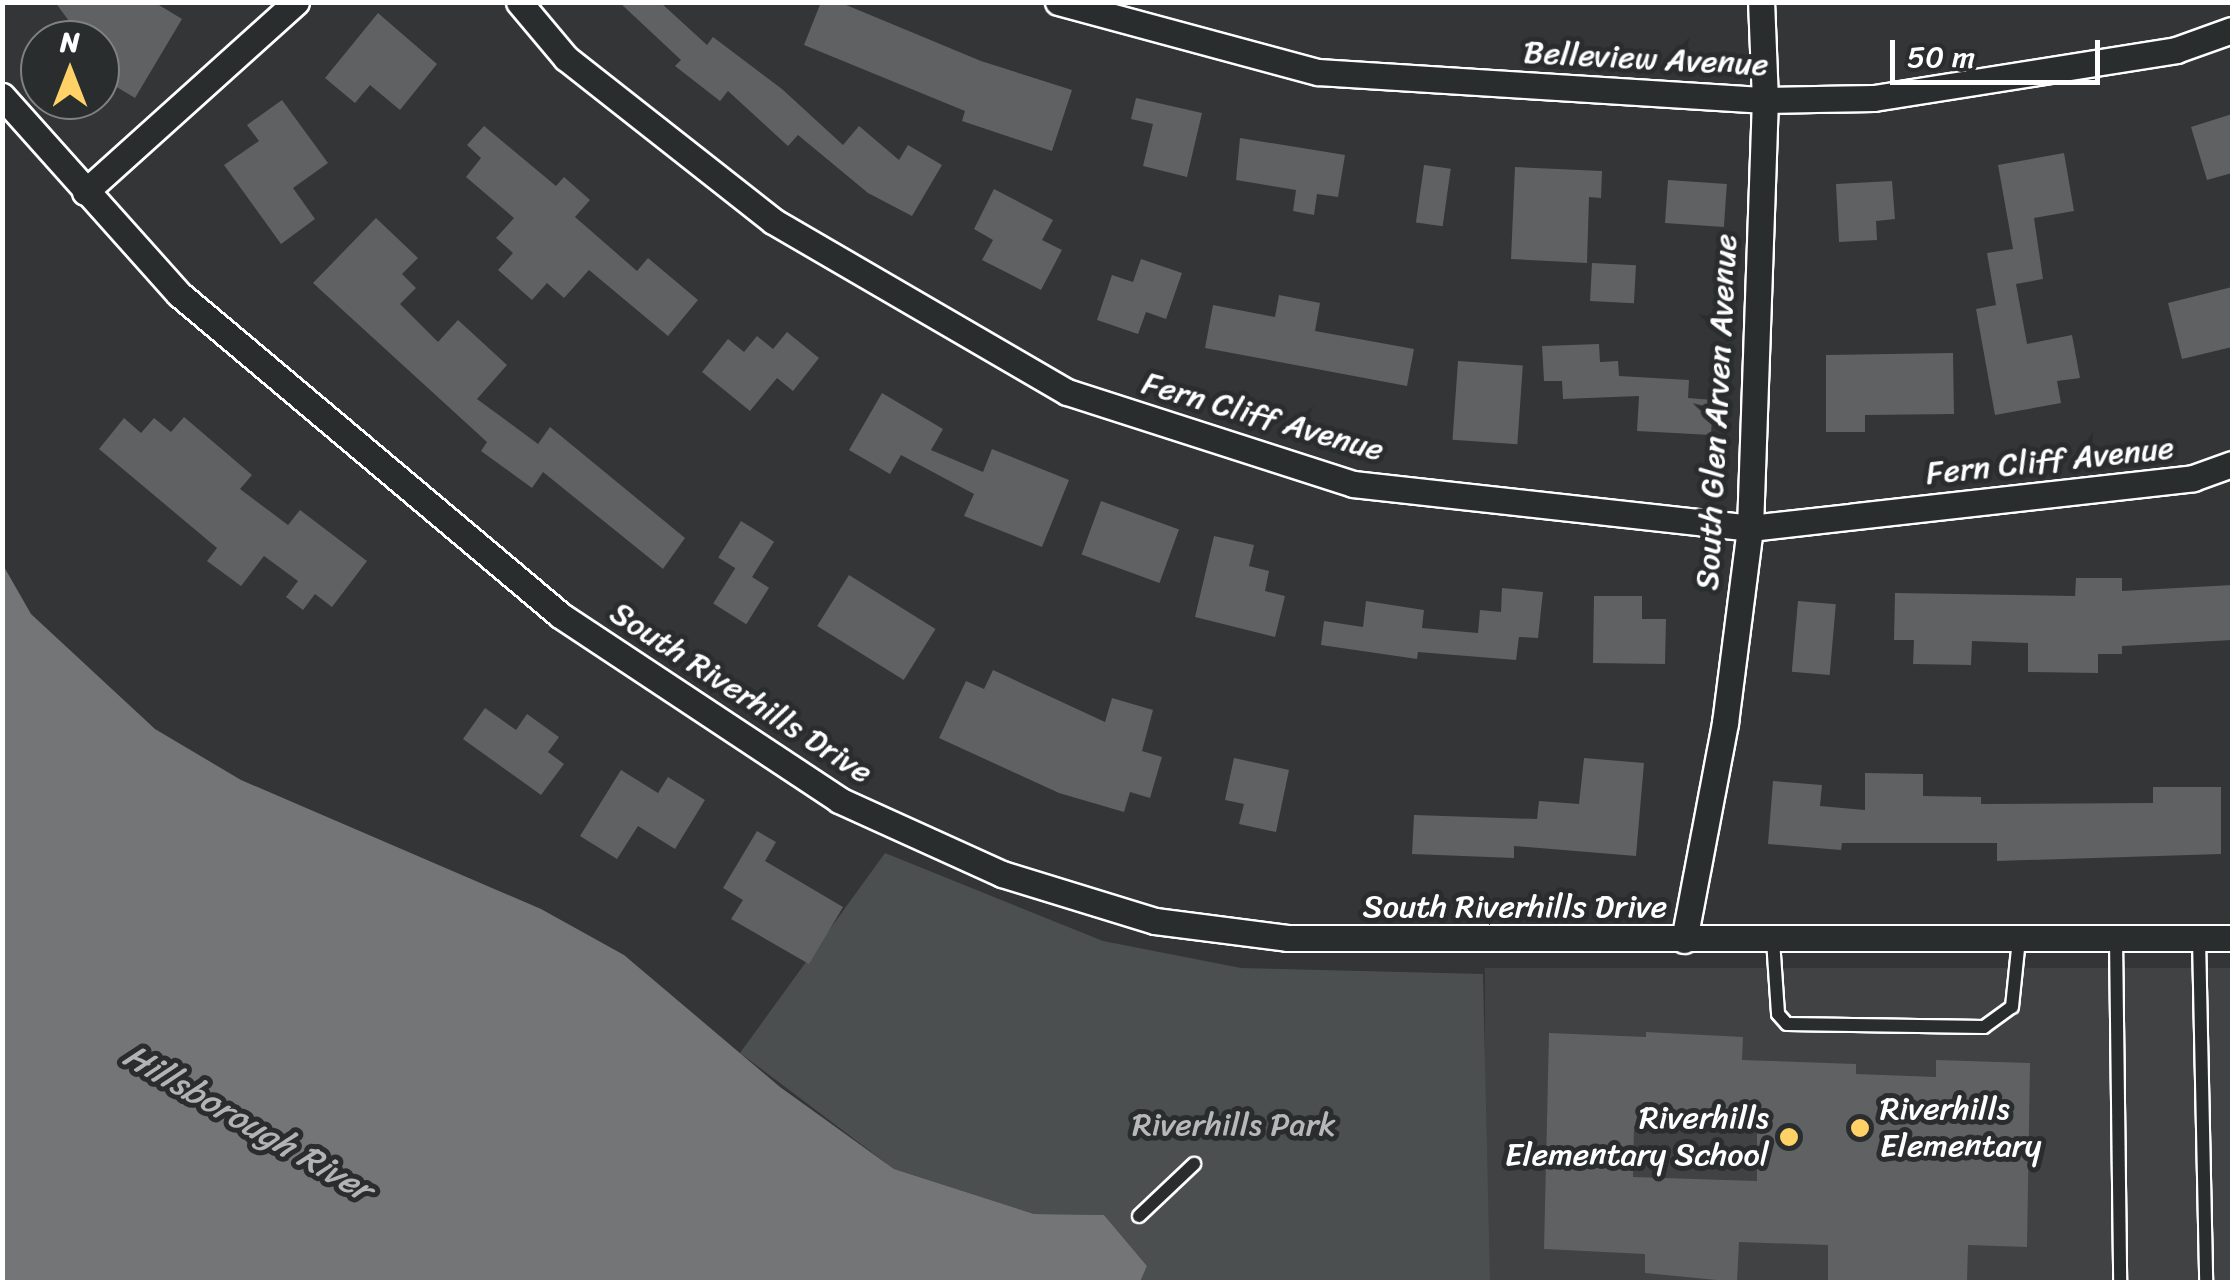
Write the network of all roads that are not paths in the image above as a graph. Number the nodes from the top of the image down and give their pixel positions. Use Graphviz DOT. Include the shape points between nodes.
graph roads {
  1 [pos="296,2"];
  2 [pos="520,2"];
  3 [pos="1058,2"];
  4 [pos="1761,2"];
  5 [pos="2232,30"];
  6 [pos="2,96"];
  7 [pos="1765,100"];
  8 [pos="85,192"];
  9 [pos="2232,464"];
  10 [pos="2193,478"];
  11 [pos="2232,478"];
  12 [pos="1750,528"];
  13 [pos="2116,938"];
  14 [pos="2199,938"];
  15 [pos="2232,938"];
  16 [pos="2019,939"];
  17 [pos="1684,940"];
  18 [pos="1773,940"];
  19 [pos="1194,1164"];
  20 [pos="1139,1216"];
  21 [pos="2120,1282"];
  22 [pos="2206,1282"];
  1 -- 8 [label="street"];
  2 -- 12 [label="street, Fern Cliff Avenue" via="566,58 773,221 1067,392 1353,484"];
  3 -- 7 [label="street, Belleview Avenue" via="1318,72"];
  4 -- 7 [label="street, South Glen Arven Avenue"];
  5 -- 7 [label="street, Belleview Avenue" via="2176,50 1874,98"];
  6 -- 8 [label="street, South Riverhills Drive"];
  7 -- 12 [label="street, South Glen Arven Avenue"];
  8 -- 17 [label="street, South Riverhills Drive" via="194,307 560,615 839,800 1002,874 1155,921 1287,938"];
  9 -- 10 [label="street, Fern Cliff Avenue"];
  10 -- 11 [label="street"];
  10 -- 12 [label="street, Fern Cliff Avenue"];
  12 -- 17 [label="street, South Glen Arven Avenue" via="1724,722"];
  13 -- 14 [label="street, South Riverhills Drive"];
  13 -- 16 [label="street, South Riverhills Drive"];
  13 -- 21 [label="lane"];
  14 -- 15 [label="street, South Riverhills Drive"];
  14 -- 22 [label="lane"];
  16 -- 18 [label="street, South Riverhills Drive"];
  16 -- 18 [label="lane" via="2012,1007 1984,1027 1787,1024 1778,1014"];
  17 -- 18 [label="street, South Riverhills Drive"];
  19 -- 20 [label="lane"];
}
